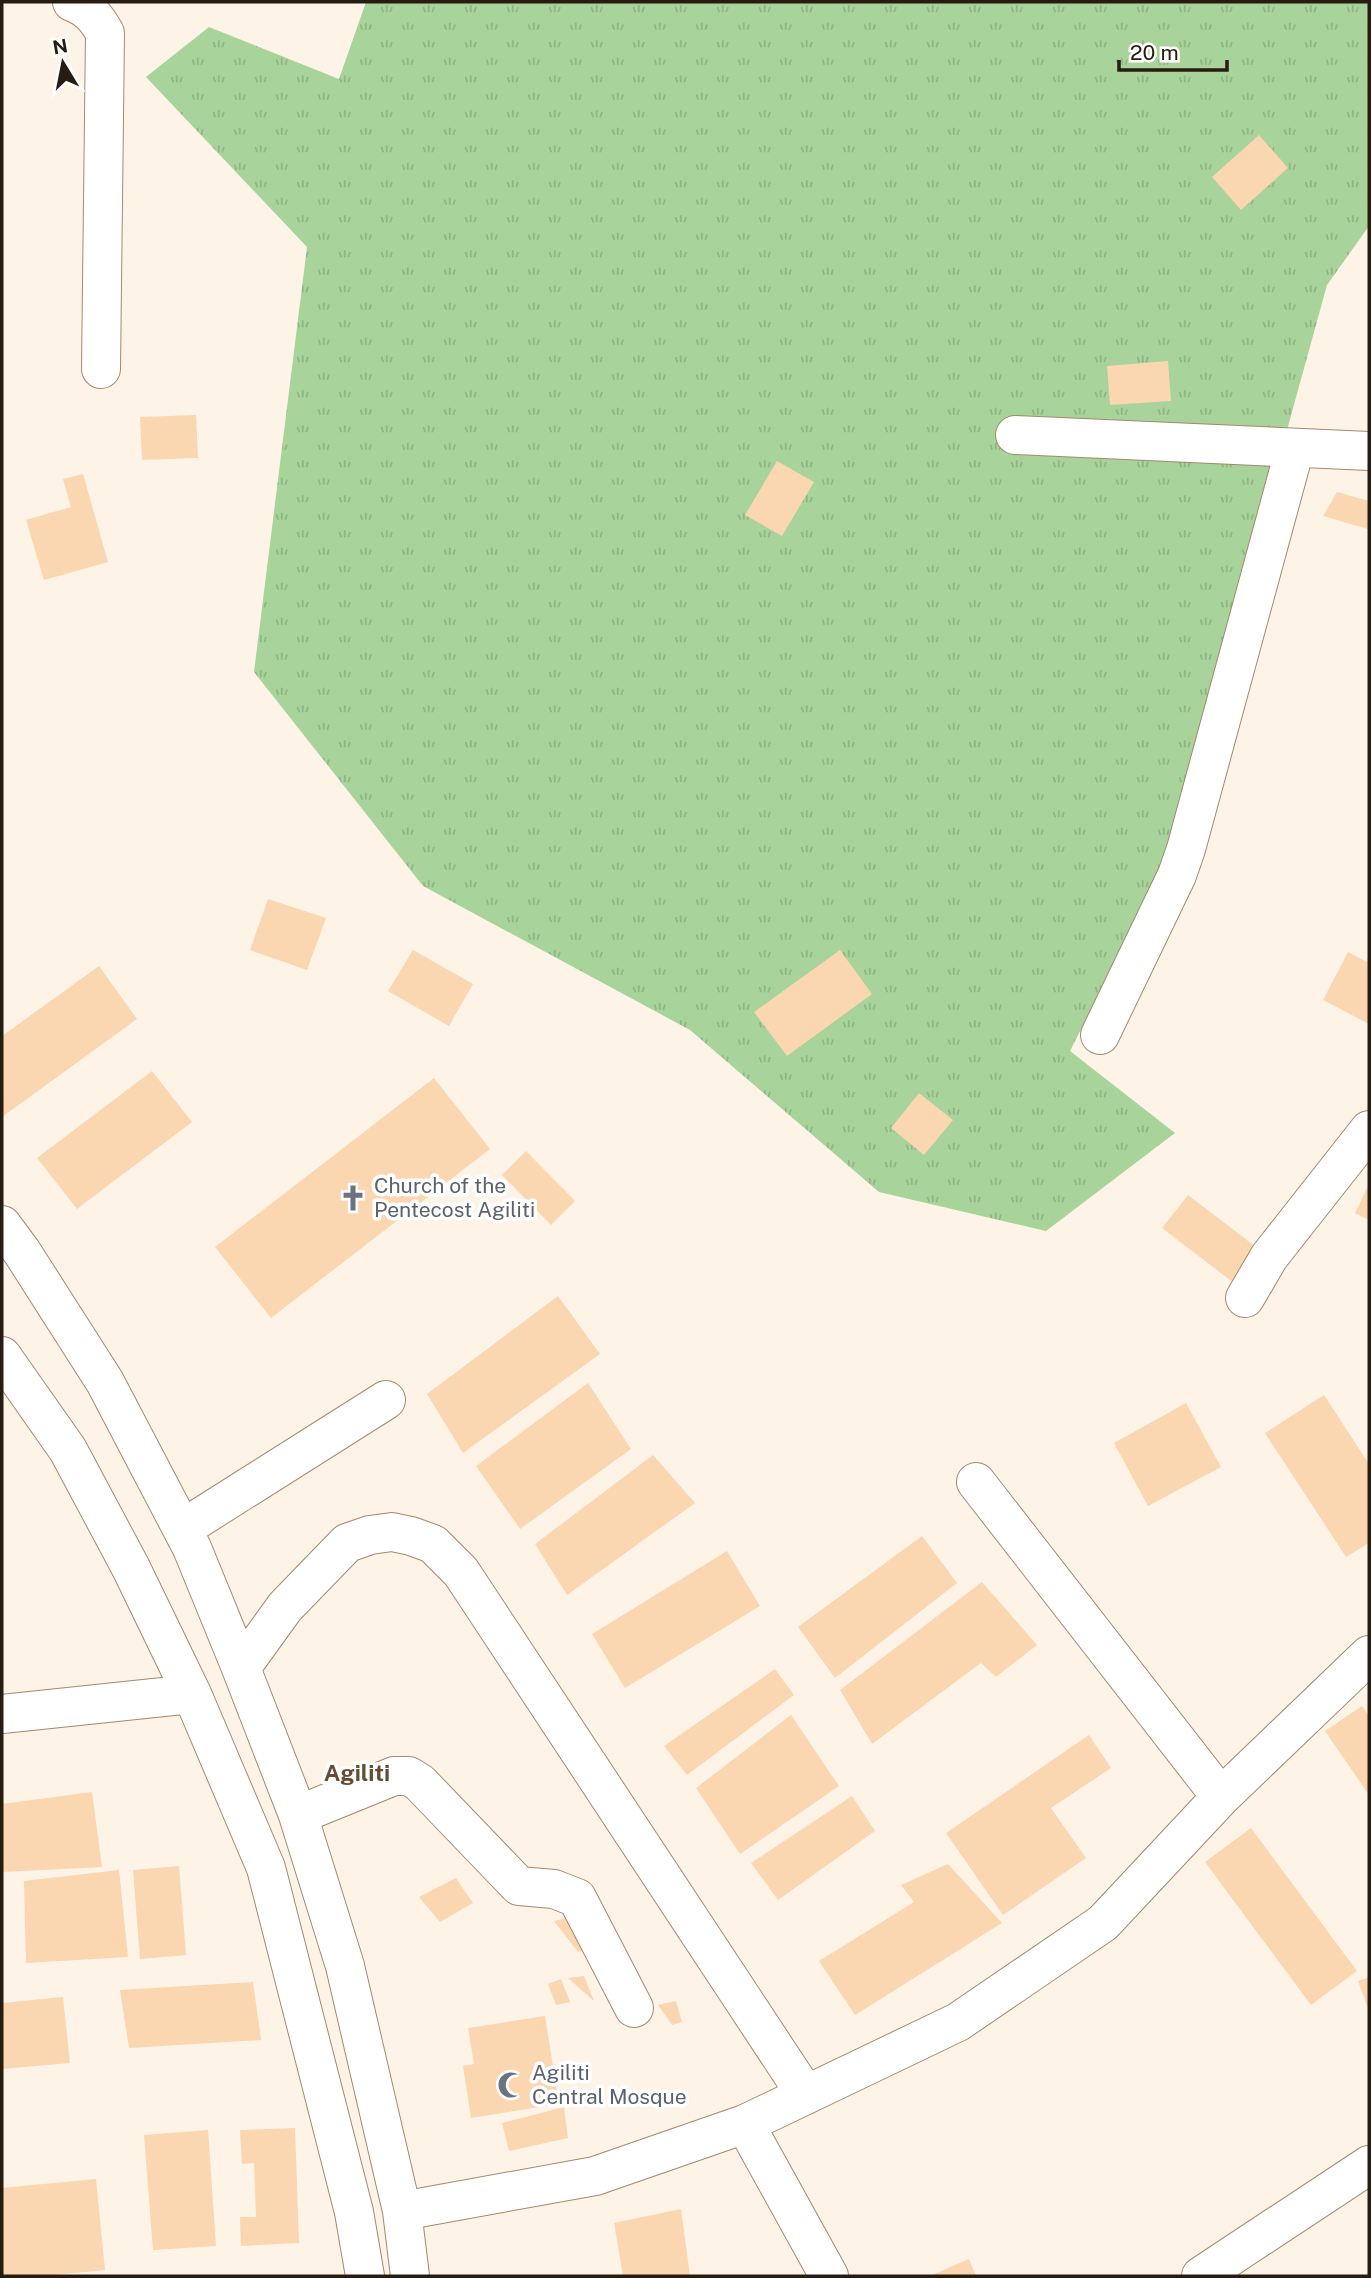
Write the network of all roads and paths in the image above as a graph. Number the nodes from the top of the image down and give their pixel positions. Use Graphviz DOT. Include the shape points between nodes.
graph roads {
  1 [pos="72,2"];
  2 [pos="101,369"];
  3 [pos="1014,435"];
  4 [pos="1295,447"];
  5 [pos="1369,451"];
  6 [pos="1100,1035"];
  7 [pos="1369,1130"];
  8 [pos="2,1225"];
  9 [pos="1245,1298"];
  10 [pos="2,1356"];
  11 [pos="386,1400"];
  12 [pos="976,1482"];
  13 [pos="182,1529"];
  14 [pos="1369,1655"];
  15 [pos="241,1668"];
  16 [pos="192,1694"];
  17 [pos="2,1714"];
  18 [pos="1221,1797"];
  19 [pos="298,1815"];
  20 [pos="634,2008"];
  21 [pos="806,2095"];
  22 [pos="745,2124"];
  23 [pos="1369,2165"];
  24 [pos="402,2211"];
  25 [pos="365,2276"];
  26 [pos="410,2276"];
  27 [pos="829,2276"];
  28 [pos="1202,2276"];
  1 -- 2 [label="street" via="97,18 105,33"];
  3 -- 4 [label="street"];
  4 -- 5 [label="street"];
  4 -- 6 [label="street" via="1186,849"];
  7 -- 9 [label="street" via="1269,1257"];
  8 -- 13 [label="street" via="105,1382"];
  10 -- 16 [label="street" via="68,1450"];
  11 -- 13 [label="street"];
  12 -- 18 [label="street"];
  13 -- 15 [label="street"];
  14 -- 18 [label="street"];
  15 -- 19 [label="street"];
  15 -- 21 [label="street" via="285,1607 347,1543 392,1532 433,1544 461,1572"];
  16 -- 17 [label="street"];
  16 -- 25 [label="street" via="265,1868 354,2212"];
  18 -- 21 [label="street" via="1102,1923 958,2022"];
  19 -- 20 [label="street" via="394,1776 409,1776 421,1783 519,1886 554,1889 577,1898"];
  19 -- 24 [label="street" via="345,1966"];
  21 -- 22 [label="street"];
  22 -- 24 [label="street" via="595,2176"];
  22 -- 27 [label="street"];
  23 -- 28 [label="street"];
  24 -- 26 [label="street"];
}
